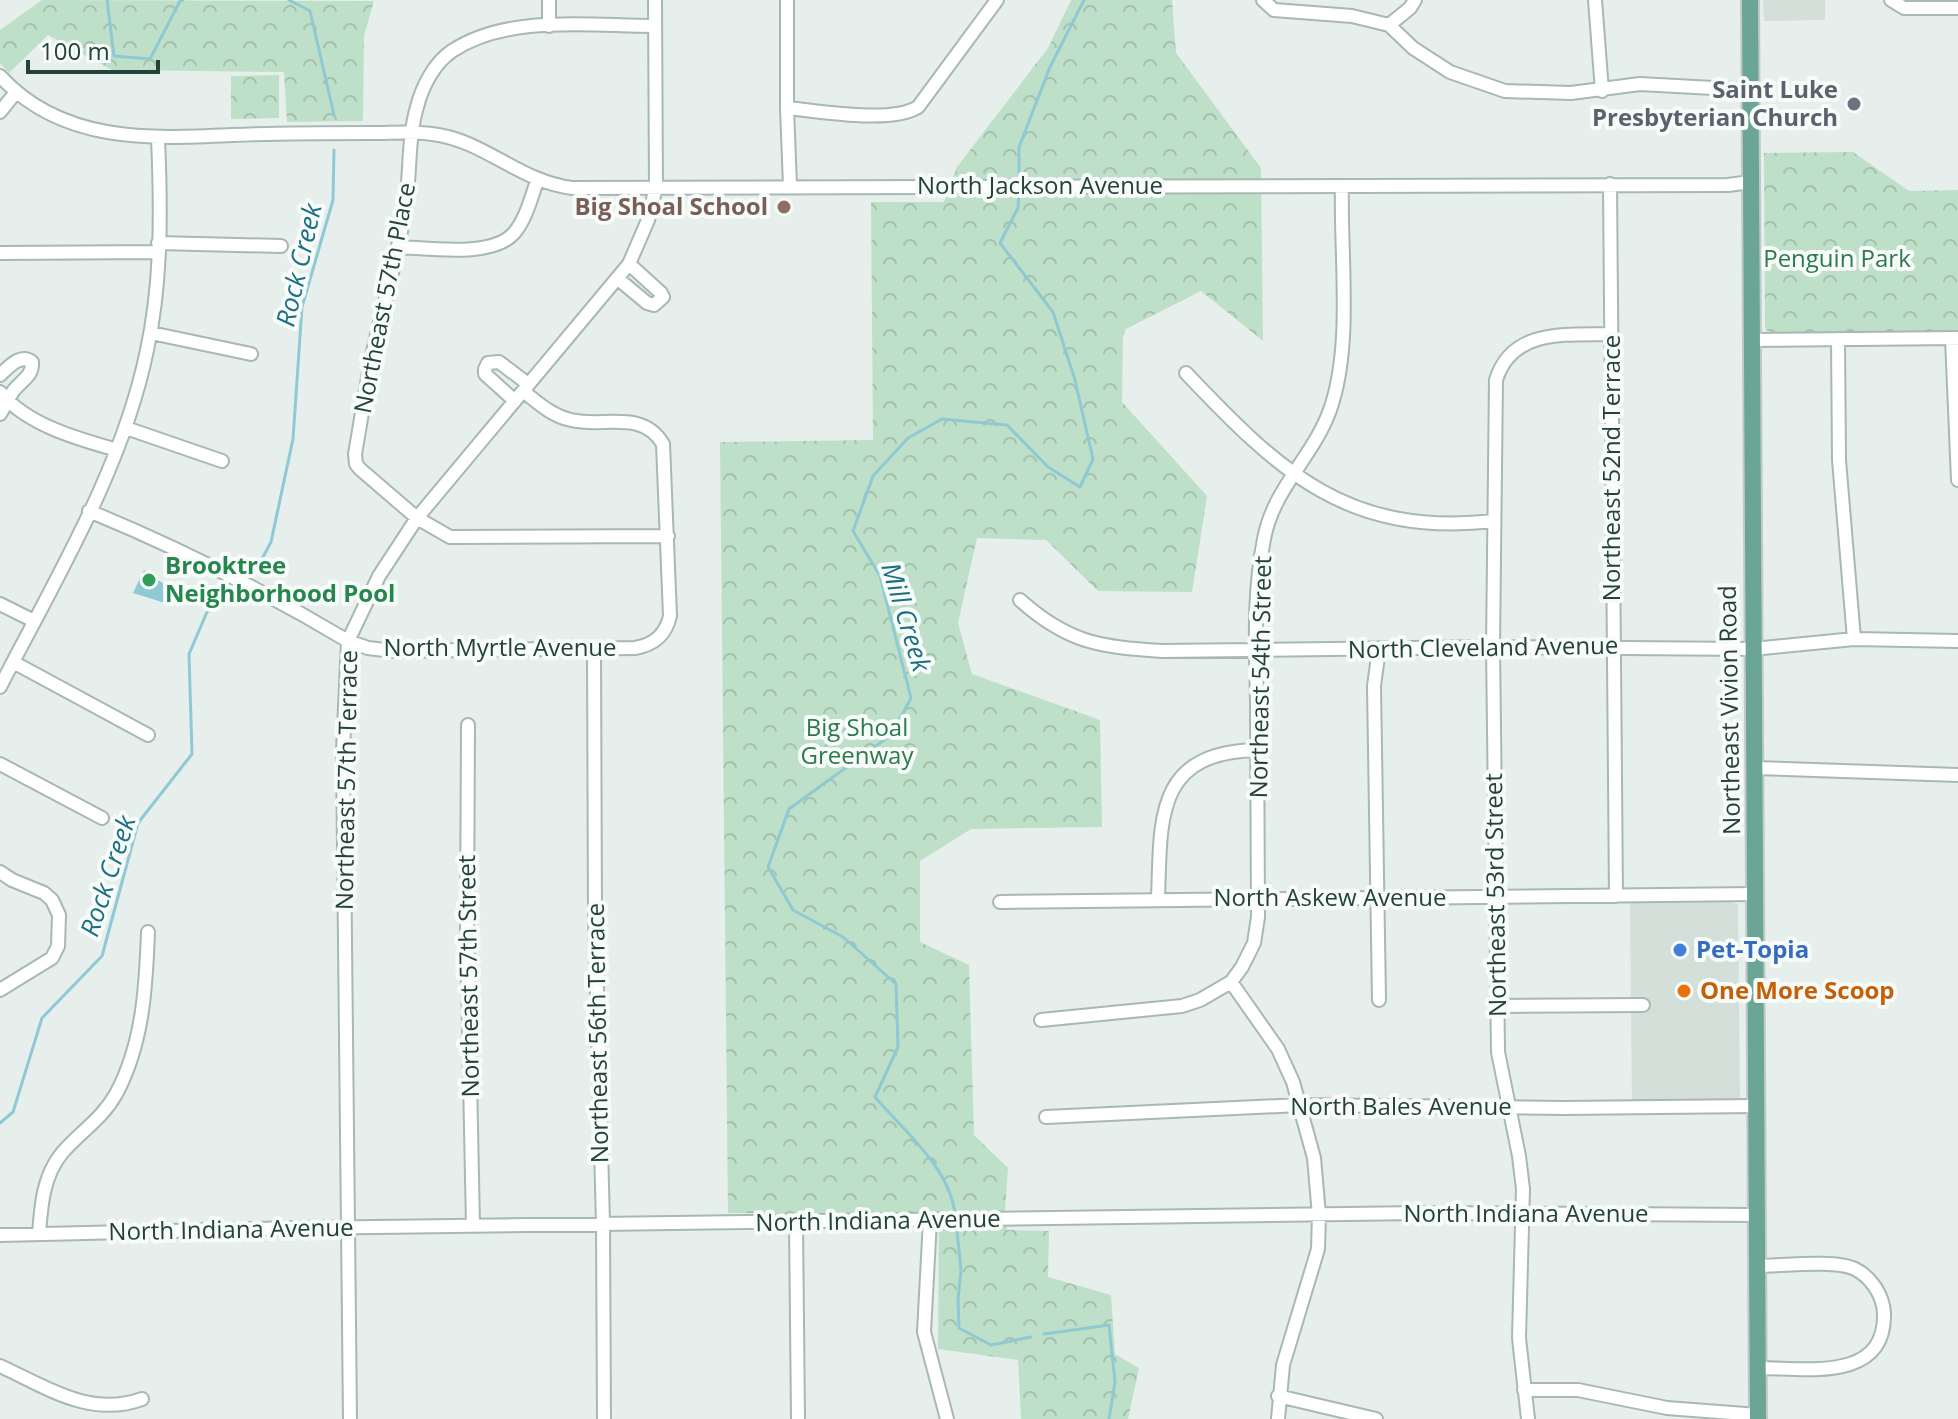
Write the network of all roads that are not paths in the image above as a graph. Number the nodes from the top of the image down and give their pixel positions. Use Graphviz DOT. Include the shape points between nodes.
graph roads {
  1 [pos="549,0"];
  2 [pos="655,0"];
  3 [pos="787,0"];
  4 [pos="997,0"];
  5 [pos="1263,0"];
  6 [pos="1415,0"];
  7 [pos="1595,0"];
  8 [pos="1750,0"];
  9 [pos="1891,0"];
  10 [pos="1958,8"];
  11 [pos="1389,25"];
  12 [pos="549,26"];
  13 [pos="654,26"];
  14 [pos="0,76"];
  15 [pos="1749,90"];
  16 [pos="1602,91"];
  17 [pos="16,92"];
  18 [pos="787,108"];
  19 [pos="0,112"];
  20 [pos="412,132"];
  21 [pos="158,138"];
  22 [pos="537,181"];
  23 [pos="1750,182"];
  24 [pos="1610,184"];
  25 [pos="790,186"];
  26 [pos="1342,186"];
  27 [pos="656,187"];
  28 [pos="281,246"];
  29 [pos="158,247"];
  30 [pos="398,247"];
  31 [pos="0,253"];
  32 [pos="629,264"];
  33 [pos="617,278"];
  34 [pos="151,333"];
  35 [pos="1611,334"];
  36 [pos="1955,338"];
  37 [pos="1838,339"];
  38 [pos="1751,340"];
  39 [pos="251,354"];
  40 [pos="1186,373"];
  41 [pos="0,375"];
  42 [pos="522,392"];
  43 [pos="4,397"];
  44 [pos="0,414"];
  45 [pos="126,428"];
  46 [pos="117,450"];
  47 [pos="222,461"];
  48 [pos="1292,473"];
  49 [pos="1958,480"];
  50 [pos="89,511"];
  51 [pos="417,518"];
  52 [pos="1494,521"];
  53 [pos="668,536"];
  54 [pos="1020,600"];
  55 [pos="0,604"];
  56 [pos="34,621"];
  57 [pos="1854,639"];
  58 [pos="348,641"];
  59 [pos="1958,641"];
  60 [pos="1493,647"];
  61 [pos="1613,647"];
  62 [pos="594,648"];
  63 [pos="1379,649"];
  64 [pos="1753,649"];
  65 [pos="1256,651"];
  66 [pos="13,662"];
  67 [pos="0,687"];
  68 [pos="468,725"];
  69 [pos="148,735"];
  70 [pos="1258,750"];
  71 [pos="0,764"];
  72 [pos="1755,768"];
  73 [pos="1958,775"];
  74 [pos="102,818"];
  75 [pos="0,872"];
  76 [pos="1756,894"];
  77 [pos="1616,896"];
  78 [pos="1496,897"];
  79 [pos="1378,898"];
  80 [pos="1158,899"];
  81 [pos="1258,899"];
  82 [pos="1000,902"];
  83 [pos="148,932"];
  84 [pos="1231,982"];
  85 [pos="0,990"];
  86 [pos="1379,1000"];
  87 [pos="1643,1005"];
  88 [pos="1497,1006"];
  89 [pos="1041,1020"];
  90 [pos="1300,1105"];
  91 [pos="1757,1106"];
  92 [pos="1509,1108"];
  93 [pos="1046,1117"];
  94 [pos="1522,1214"];
  95 [pos="1319,1215"];
  96 [pos="1757,1215"];
  97 [pos="930,1220"];
  98 [pos="796,1223"];
  99 [pos="603,1224"];
  100 [pos="473,1226"];
  101 [pos="348,1228"];
  102 [pos="39,1234"];
  103 [pos="0,1235"];
  104 [pos="1757,1266"];
  105 [pos="0,1366"];
  106 [pos="1758,1368"];
  107 [pos="1524,1390"];
  108 [pos="1278,1396"];
  109 [pos="142,1399"];
  110 [pos="1758,1417"];
  111 [pos="350,1419"];
  112 [pos="604,1419"];
  113 [pos="798,1419"];
  114 [pos="947,1419"];
  115 [pos="1278,1419"];
  116 [pos="1376,1419"];
  117 [pos="1528,1419"];
  1 -- 12 [label="street"];
  2 -- 13 [label="street, Northeast 57th Terrace"];
  3 -- 18 [label="street"];
  4 -- 18 [label="street" via="913,111 891,116"];
  5 -- 11 [label="street" via="1274,10 1352,16"];
  6 -- 11 [label="street"];
  7 -- 16 [label="street"];
  8 -- 15 [label="main road, Northeast Vivion Road"];
  9 -- 10 [label="street" via="1904,8"];
  11 -- 16 [label="street" via="1431,61 1484,85 1541,93"];
  12 -- 13 [label="street, Northeast 57th Place"];
  12 -- 20 [label="street, Northeast 57th Place" via="495,32 449,53 421,93"];
  13 -- 27 [label="street, Northeast 57th Terrace"];
  14 -- 17 [label="street, North Jackson Avenue"];
  15 -- 16 [label="street" via="1640,84"];
  15 -- 23 [label="main road, Northeast Vivion Road"];
  17 -- 19 [label="street"];
  17 -- 21 [label="street, North Jackson Avenue" via="71,124"];
  18 -- 25 [label="street"];
  20 -- 21 [label="street, North Jackson Avenue"];
  20 -- 22 [label="street, North Jackson Avenue" via="462,140"];
  20 -- 30 [label="street, Northeast 57th Place"];
  21 -- 29 [label="street"];
  22 -- 27 [label="street, North Jackson Avenue" via="572,188"];
  22 -- 30 [label="street" via="519,226 502,243 484,249"];
  23 -- 24 [label="street, North Jackson Avenue"];
  23 -- 38 [label="main road, Northeast Vivion Road"];
  24 -- 26 [label="street, North Jackson Avenue"];
  24 -- 35 [label="street, Northeast 52nd Terrace"];
  25 -- 26 [label="street, North Jackson Avenue"];
  25 -- 27 [label="street, North Jackson Avenue"];
  26 -- 48 [label="street, Northeast 54th Street" via="1337,384 1318,436"];
  27 -- 32 [label="street, Northeast 57th Terrace"];
  28 -- 29 [label="street"];
  29 -- 31 [label="street"];
  29 -- 34 [label="street"];
  30 -- 51 [label="street, Northeast 57th Place" via="355,454 356,464"];
  32 -- 33 [label="street, Northeast 57th Terrace"];
  32 -- 33 [label="street" via="661,293 661,301 647,303"];
  33 -- 42 [label="street, Northeast 57th Terrace"];
  34 -- 39 [label="street"];
  34 -- 45 [label="street"];
  35 -- 52 [label="street, Northeast 53rd Street" via="1539,337 1516,349 1501,368 1496,380"];
  35 -- 61 [label="street, Northeast 52nd Terrace"];
  36 -- 37 [label="street"];
  36 -- 49 [label="street"];
  37 -- 38 [label="street"];
  37 -- 57 [label="street" via="1839,460"];
  38 -- 64 [label="main road, Northeast Vivion Road"];
  40 -- 48 [label="street" via="1244,434"];
  41 -- 43 [label="street" via="20,359 32,362 29,375"];
  42 -- 51 [label="street, Northeast 57th Terrace"];
  42 -- 53 [label="street" via="568,419 632,422 651,429 665,449"];
  43 -- 44 [label="street"];
  43 -- 46 [label="street" via="50,427"];
  45 -- 46 [label="street"];
  45 -- 47 [label="street"];
  46 -- 50 [label="street"];
  48 -- 52 [label="street" via="1350,506 1391,518 1444,524"];
  48 -- 65 [label="street, Northeast 54th Street" via="1274,505 1264,539"];
  50 -- 56 [label="street"];
  50 -- 58 [label="street, North Myrtle Avenue" via="231,574"];
  51 -- 53 [label="street" via="455,538"];
  51 -- 58 [label="street, Northeast 57th Terrace" via="379,576"];
  52 -- 60 [label="street, Northeast 53rd Street"];
  53 -- 62 [label="street, North Myrtle Avenue" via="666,628 654,641 635,648"];
  54 -- 65 [label="street, North Cleveland Avenue" via="1056,629 1098,644 1162,651"];
  55 -- 56 [label="street"];
  56 -- 66 [label="street"];
  57 -- 59 [label="street, North Cleveland Avenue"];
  57 -- 64 [label="street, North Cleveland Avenue"];
  58 -- 62 [label="street, North Myrtle Avenue" via="393,651"];
  58 -- 101 [label="street, Northeast 57th Terrace" via="343,750"];
  60 -- 61 [label="street, North Cleveland Avenue"];
  60 -- 63 [label="street, North Cleveland Avenue"];
  60 -- 78 [label="street, Northeast 53rd Street"];
  61 -- 64 [label="street, North Cleveland Avenue"];
  61 -- 77 [label="street, Northeast 52nd Terrace"];
  62 -- 99 [label="street, Northeast 56th Terrace"];
  63 -- 65 [label="street, North Cleveland Avenue"];
  63 -- 79 [label="street" via="1374,686"];
  64 -- 72 [label="main road, Northeast Vivion Road"];
  65 -- 70 [label="street, Northeast 54th Street"];
  66 -- 67 [label="street"];
  66 -- 69 [label="street"];
  68 -- 100 [label="street, Northeast 57th Street"];
  70 -- 80 [label="street" via="1209,757 1177,783 1162,816"];
  70 -- 81 [label="street, Northeast 54th Street"];
  71 -- 74 [label="street"];
  72 -- 73 [label="street"];
  72 -- 76 [label="main road, Northeast Vivion Road"];
  75 -- 85 [label="street" via="44,893 59,919 52,958"];
  76 -- 77 [label="street, North Askew Avenue"];
  76 -- 91 [label="main road, Northeast Vivion Road"];
  77 -- 78 [label="street, North Askew Avenue"];
  78 -- 79 [label="street, North Askew Avenue"];
  78 -- 88 [label="street, Northeast 53rd Street"];
  79 -- 81 [label="street, North Askew Avenue"];
  79 -- 86 [label="street"];
  80 -- 81 [label="street, North Askew Avenue"];
  80 -- 82 [label="street, North Askew Avenue"];
  81 -- 84 [label="street, Northeast 54th Street" via="1254,943"];
  83 -- 102 [label="street" via="145,1003 122,1082 97,1121 53,1167"];
  84 -- 89 [label="street" via="1182,1006"];
  84 -- 90 [label="street" via="1278,1049"];
  87 -- 88 [label="street"];
  88 -- 92 [label="street, Northeast 53rd Street" via="1500,1070"];
  90 -- 92 [label="street, North Bales Avenue"];
  90 -- 93 [label="street, North Bales Avenue"];
  90 -- 95 [label="street" via="1314,1158"];
  91 -- 92 [label="street, North Bales Avenue"];
  91 -- 96 [label="main road, Northeast Vivion Road"];
  92 -- 94 [label="street, Northeast 53rd Street" via="1519,1156"];
  94 -- 95 [label="street, North Indiana Avenue"];
  94 -- 96 [label="street, North Indiana Avenue"];
  94 -- 107 [label="street, Northeast 53rd Street" via="1518,1309"];
  95 -- 97 [label="street, North Indiana Avenue"];
  95 -- 108 [label="street" via="1318,1249"];
  96 -- 104 [label="main road, Northeast Vivion Road"];
  97 -- 98 [label="street, North Indiana Avenue"];
  97 -- 114 [label="street" via="924,1332"];
  98 -- 99 [label="street, North Indiana Avenue"];
  98 -- 113 [label="street"];
  99 -- 100 [label="street, North Indiana Avenue"];
  99 -- 112 [label="street, Northeast 56th Terrace"];
  100 -- 101 [label="street, North Indiana Avenue"];
  101 -- 102 [label="street, North Indiana Avenue"];
  101 -- 111 [label="street, Northeast 57th Terrace"];
  102 -- 103 [label="street, North Indiana Avenue"];
  104 -- 106 [label="main road, Northeast Vivion Road"];
  104 -- 106 [label="street" via="1854,1268 1878,1291 1884,1307 1879,1340 1856,1363 1840,1369"];
  105 -- 109 [label="street" via="93,1405 126,1405"];
  106 -- 110 [label="main road, Northeast Vivion Road"];
  107 -- 110 [label="street" via="1578,1390 1667,1408"];
  107 -- 117 [label="street, Northeast 53rd Street"];
  108 -- 115 [label="street"];
  108 -- 116 [label="street"];
}
